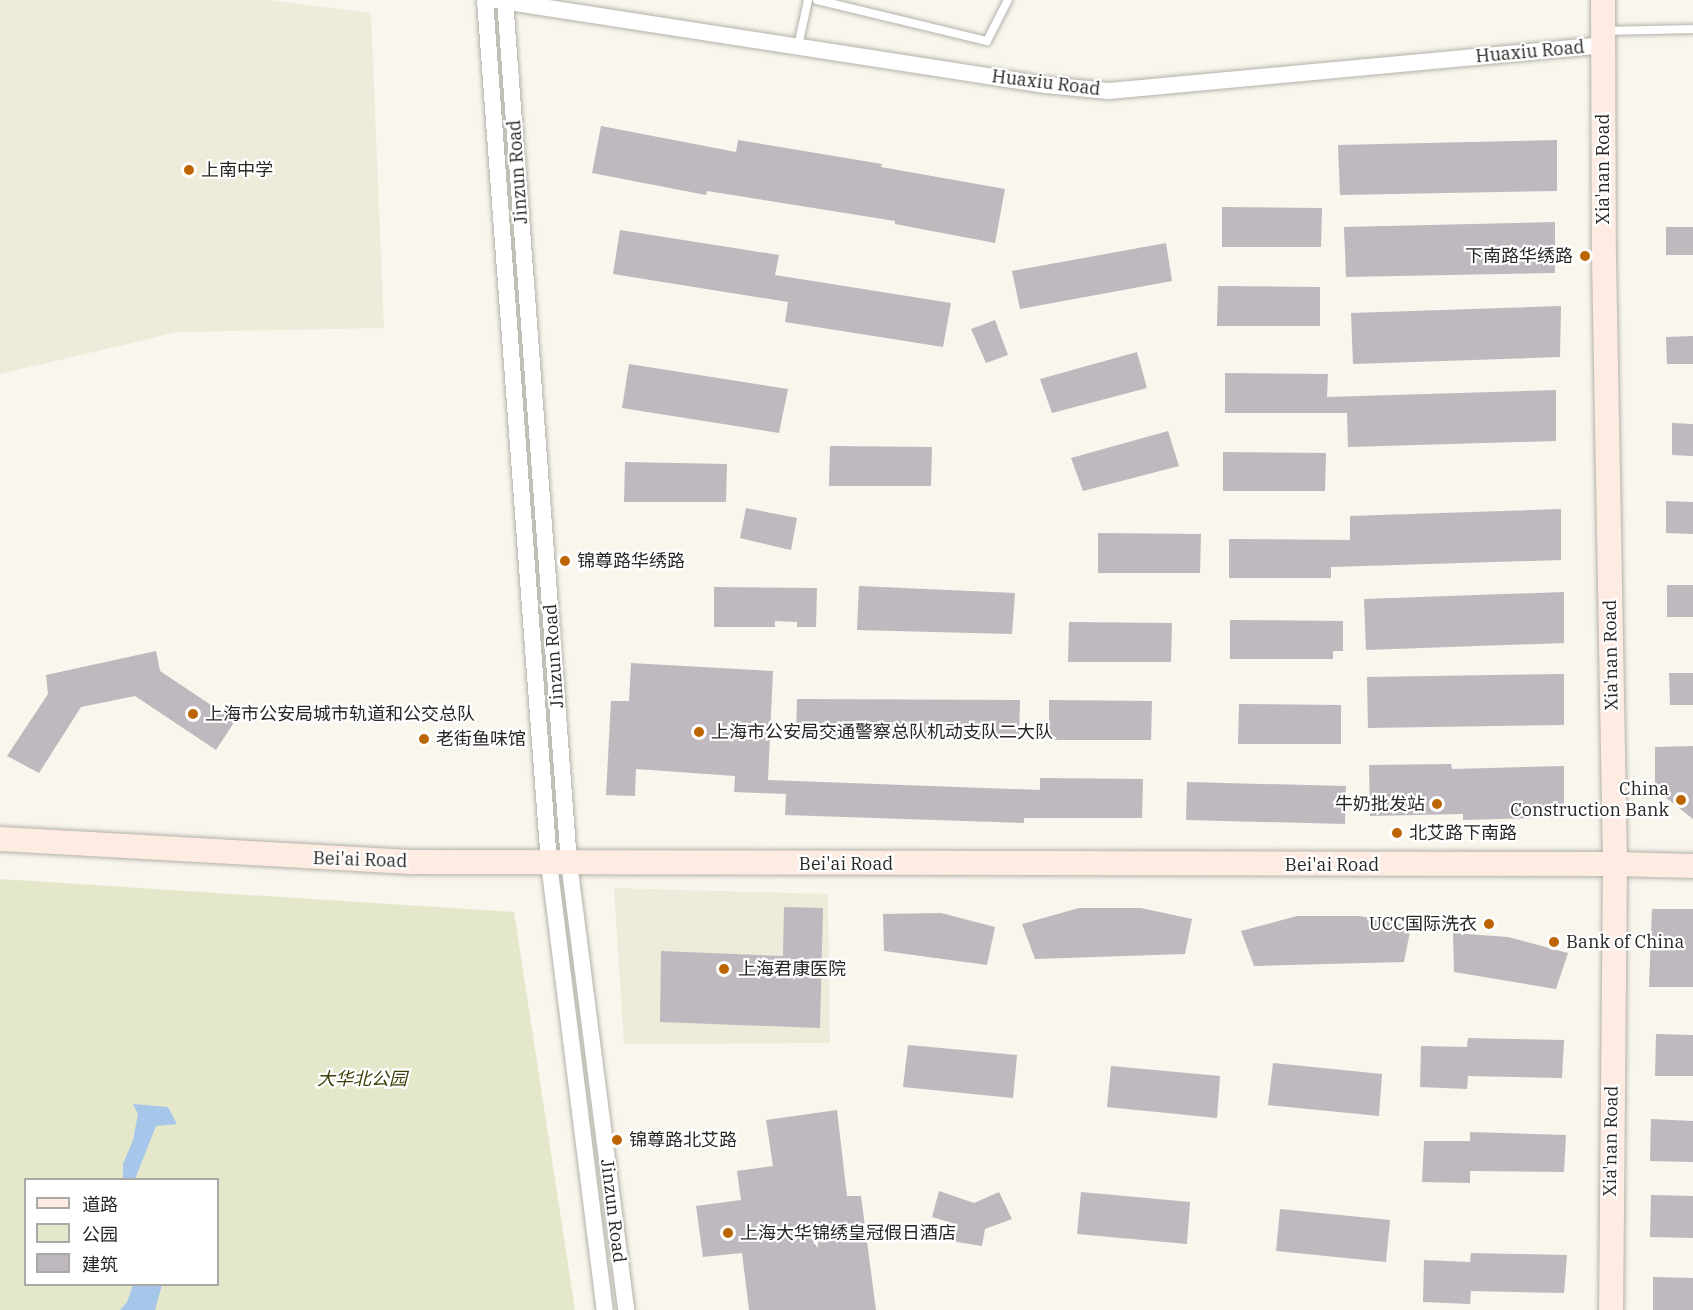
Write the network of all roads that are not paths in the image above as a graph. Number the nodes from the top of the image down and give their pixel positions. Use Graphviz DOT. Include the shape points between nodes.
graph roads {
  1 [pos="485,0"];
  2 [pos="502,0"];
  3 [pos="808,0"];
  4 [pos="817,0"];
  5 [pos="1008,0"];
  6 [pos="1603,0"];
  7 [pos="1693,29"];
  8 [pos="1602,38"];
  9 [pos="798,46"];
  10 [pos="0,839"];
  11 [pos="559,863"];
  12 [pos="1615,864"];
  13 [pos="1693,866"];
  14 [pos="605,1310"];
  15 [pos="626,1310"];
  16 [pos="1611,1310"];
  1 -- 11 [label="street, Jinzun Road"];
  2 -- 9 [label="street, Huaxiu Road"];
  2 -- 11 [label="street, Jinzun Road"];
  3 -- 9 [label="lane"];
  4 -- 5 [label="lane" via="987,41"];
  6 -- 8 [label="street, Xia'nan Road"];
  7 -- 8 [label="lane"];
  8 -- 9 [label="street, Huaxiu Road" via="1109,91 1045,86"];
  8 -- 12 [label="street, Xia'nan Road"];
  10 -- 11 [label="street, Bei'ai Road" via="312,858"];
  11 -- 12 [label="street, Bei'ai Road"];
  11 -- 14 [label="street, Jinzun Road"];
  11 -- 15 [label="street, Jinzun Road"];
  12 -- 13 [label="street, Bei'ai Road"];
  12 -- 16 [label="street, Xia'nan Road"];
}
